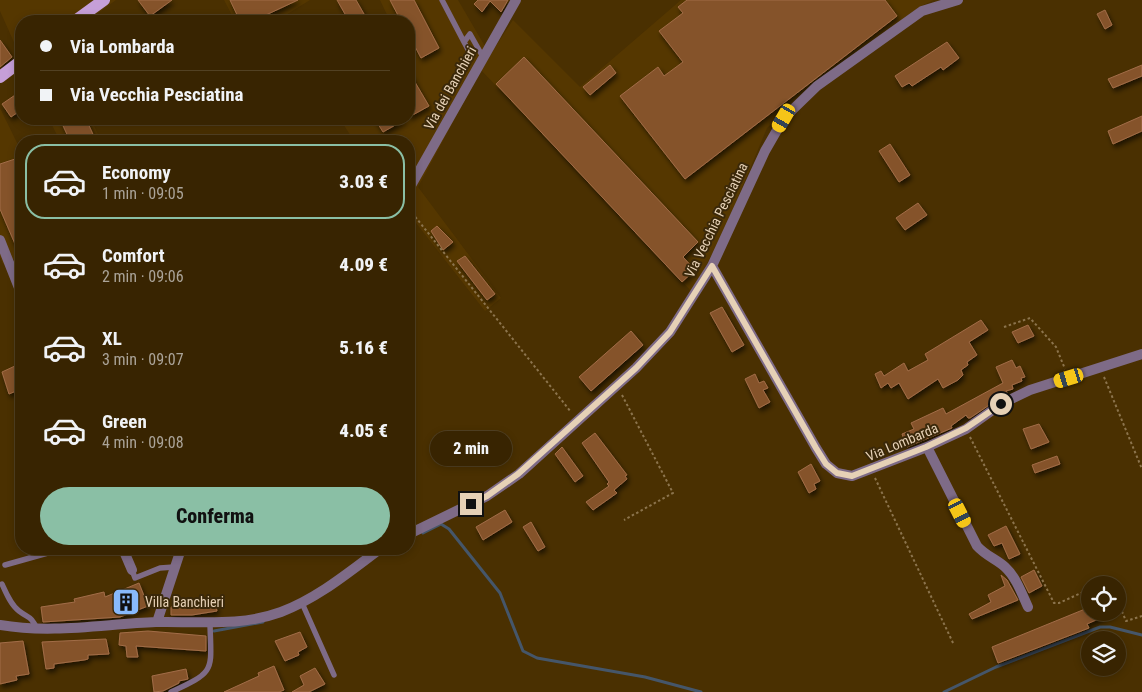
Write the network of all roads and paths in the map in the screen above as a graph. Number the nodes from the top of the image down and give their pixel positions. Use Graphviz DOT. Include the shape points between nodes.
graph roads {
  1 [pos="104,0"];
  2 [pos="442,0"];
  3 [pos="516,0"];
  4 [pos="958,0"];
  5 [pos="83,15"];
  6 [pos="464,42"];
  7 [pos="471,55"];
  8 [pos="483,57"];
  9 [pos="15,66"];
  10 [pos="0,77"];
  11 [pos="415,178"];
  12 [pos="415,217"];
  13 [pos="0,240"];
  14 [pos="712,266"];
  15 [pos="15,278"];
  16 [pos="1004,327"];
  17 [pos="1142,354"];
  18 [pos="1100,368"];
  19 [pos="1069,378"];
  20 [pos="617,386"];
  21 [pos="578,421"];
  22 [pos="966,428"];
  23 [pos="926,447"];
  24 [pos="1142,469"];
  25 [pos="871,470"];
  26 [pos="624,520"];
  27 [pos="415,531"];
  28 [pos="41,555"];
  29 [pos="126,555"];
  30 [pos="179,555"];
  31 [pos="372,555"];
  32 [pos="5,565"];
  33 [pos="174,567"];
  34 [pos="132,570"];
  35 [pos="2,584"];
  36 [pos="1081,593"];
  37 [pos="303,606"];
  38 [pos="1028,608"];
  39 [pos="1142,616"];
  40 [pos="1126,621"];
  41 [pos="157,622"];
  42 [pos="210,623"];
  43 [pos="0,625"];
  44 [pos="39,630"];
  45 [pos="954,645"];
  46 [pos="334,675"];
  47 [pos="172,692"];
  1 -- 5 [label="main road"];
  2 -- 6 [label="lane"];
  3 -- 8 [label="street, Via dei Banchieri"];
  4 -- 14 [label="street, Via Vecchia Pesciatina" via="922,12 817,86 784,118 765,151"];
  6 -- 7 [label="lane"];
  6 -- 8 [label="lane" via="470,34"];
  8 -- 11 [label="street, Via dei Banchieri"];
  9 -- 10 [label="main road"];
  12 -- 21 [label="path"];
  13 -- 15 [label="street"];
  14 -- 20 [label="street, Via Vecchia Pesciatina" via="670,332"];
  14 -- 25 [label="street, Via Lombarda" via="826,464 837,473 852,476"];
  16 -- 19 [label="path" via="1030,318 1056,347"];
  17 -- 18 [label="street, Via Lombarda"];
  18 -- 19 [label="street, Via Lombarda"];
  18 -- 24 [label="path"];
  19 -- 22 [label="street, Via Lombarda" via="1030,390 1001,404"];
  20 -- 21 [label="street, Via Vecchia Pesciatina"];
  20 -- 26 [label="path" via="672,493"];
  21 -- 27 [label="street, Via Vecchia Pesciatina" via="518,474 487,496"];
  22 -- 23 [label="street, Via Lombarda"];
  22 -- 36 [label="path" via="1054,603"];
  23 -- 25 [label="street, Via Lombarda"];
  23 -- 38 [label="street" via="977,546 986,557 1012,574"];
  25 -- 45 [label="path"];
  28 -- 32 [label="lane"];
  29 -- 34 [label="street"];
  30 -- 33 [label="street"];
  31 -- 37 [label="street"];
  33 -- 34 [label="lane" via="160,568 135,578"];
  33 -- 41 [label="street"];
  35 -- 44 [label="lane" via="19,612 31,616"];
  37 -- 42 [label="street" via="259,619"];
  37 -- 46 [label="lane"];
  39 -- 40 [label="path"];
  41 -- 42 [label="street"];
  41 -- 44 [label="street"];
  42 -- 47 [label="lane" via="211,662 208,671"];
  43 -- 44 [label="street"];
}
